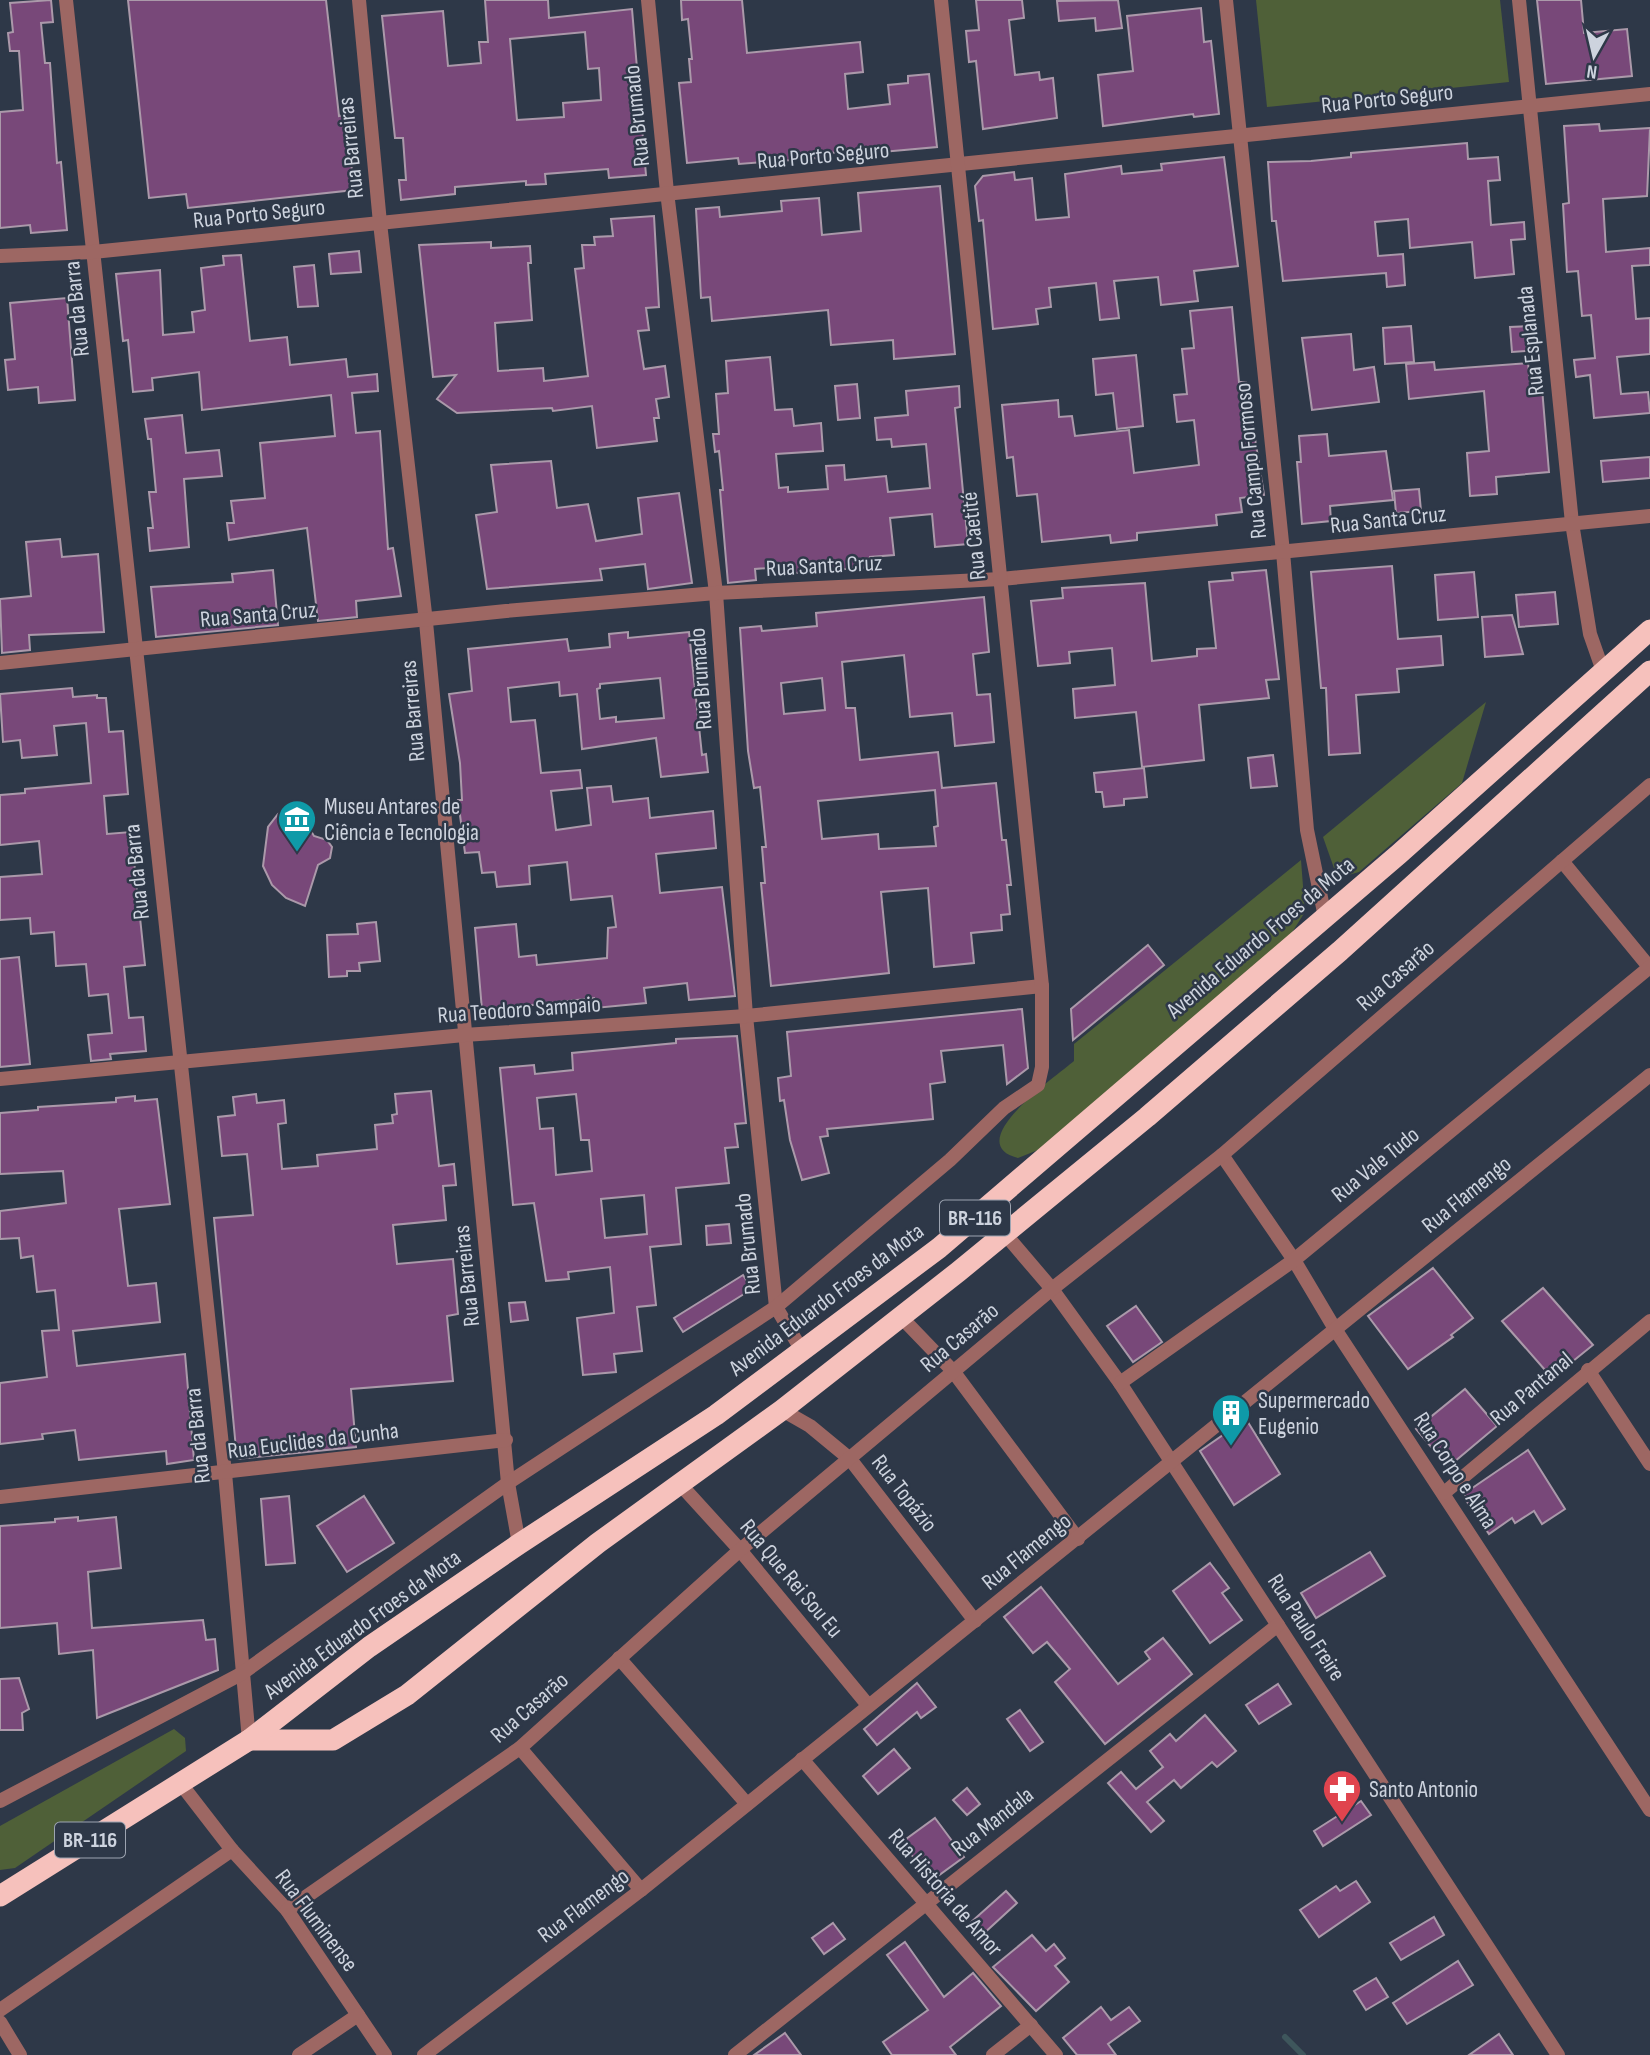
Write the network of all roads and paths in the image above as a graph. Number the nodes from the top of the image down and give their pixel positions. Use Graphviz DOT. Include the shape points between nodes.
graph roads {
  1 [pos="66,0"];
  2 [pos="359,0"];
  3 [pos="648,0"];
  4 [pos="941,0"];
  5 [pos="1226,0"];
  6 [pos="1519,0"];
  7 [pos="1650,94"];
  8 [pos="1529,106"];
  9 [pos="1239,136"];
  10 [pos="959,165"];
  11 [pos="667,192"];
  12 [pos="380,223"];
  13 [pos="93,252"];
  14 [pos="0,256"];
  15 [pos="1650,516"];
  16 [pos="1572,523"];
  17 [pos="1283,552"];
  18 [pos="1001,579"];
  19 [pos="716,593"];
  20 [pos="426,622"];
  21 [pos="1650,630"];
  22 [pos="135,649"];
  23 [pos="0,663"];
  24 [pos="1650,671"];
  25 [pos="1604,674"];
  26 [pos="1650,785"];
  27 [pos="1562,861"];
  28 [pos="1325,916"];
  29 [pos="1650,967"];
  30 [pos="1042,986"];
  31 [pos="746,1016"];
  32 [pos="464,1035"];
  33 [pos="178,1060"];
  34 [pos="1650,1075"];
  35 [pos="0,1079"];
  36 [pos="1222,1155"];
  37 [pos="1005,1234"];
  38 [pos="1294,1260"];
  39 [pos="1052,1289"];
  40 [pos="776,1307"];
  41 [pos="901,1317"];
  42 [pos="1650,1321"];
  43 [pos="1335,1329"];
  44 [pos="802,1349"];
  45 [pos="1588,1370"];
  46 [pos="953,1371"];
  47 [pos="1120,1383"];
  48 [pos="782,1410"];
  49 [pos="506,1440"];
  50 [pos="850,1459"];
  51 [pos="1172,1462"];
  52 [pos="1650,1464"];
  53 [pos="225,1473"];
  54 [pos="508,1483"];
  55 [pos="679,1483"];
  56 [pos="1444,1493"];
  57 [pos="0,1497"];
  58 [pos="1078,1539"];
  59 [pos="519,1544"];
  60 [pos="740,1550"];
  61 [pos="975,1621"];
  62 [pos="1278,1625"];
  63 [pos="619,1658"];
  64 [pos="241,1674"];
  65 [pos="867,1704"];
  66 [pos="249,1740"];
  67 [pos="520,1748"];
  68 [pos="802,1759"];
  69 [pos="181,1784"];
  70 [pos="0,1801"];
  71 [pos="747,1804"];
  72 [pos="1650,1810"];
  73 [pos="232,1850"];
  74 [pos="641,1890"];
  75 [pos="0,1896"];
  76 [pos="924,1903"];
  77 [pos="287,1910"];
  78 [pos="0,2010"];
  79 [pos="358,2015"];
  80 [pos="0,2022"];
  81 [pos="1031,2025"];
  82 [pos="20,2055"];
  83 [pos="299,2055"];
  84 [pos="385,2055"];
  85 [pos="424,2055"];
  86 [pos="735,2055"];
  87 [pos="993,2055"];
  88 [pos="1056,2055"];
  89 [pos="1558,2055"];
  1 -- 13 [label="street, Rua da Barra"];
  2 -- 12 [label="street, Rua Barreiras"];
  3 -- 11 [label="street, Rua Brumado"];
  4 -- 10 [label="street, Rua Caetité"];
  5 -- 9 [label="street, Rua Campo Formoso"];
  6 -- 8 [label="street, Rua Esplanada"];
  7 -- 8 [label="street, Rua Porto Seguro"];
  8 -- 9 [label="street, Rua Porto Seguro"];
  8 -- 16 [label="street, Rua Esplanada"];
  9 -- 10 [label="street, Rua Porto Seguro"];
  9 -- 17 [label="street, Rua Campo Formoso"];
  10 -- 11 [label="street, Rua Porto Seguro"];
  10 -- 18 [label="street, Rua Caetité"];
  11 -- 12 [label="street, Rua Porto Seguro"];
  11 -- 19 [label="street, Rua Brumado"];
  12 -- 13 [label="street, Rua Porto Seguro"];
  12 -- 20 [label="street, Rua Barreiras"];
  13 -- 14 [label="street, Rua Porto Seguro"];
  13 -- 22 [label="street, Rua da Barra"];
  15 -- 16 [label="street, Rua Santa Cruz"];
  16 -- 17 [label="street, Rua Santa Cruz"];
  16 -- 25 [label="street, Rua Esplanada" via="1590,634"];
  17 -- 18 [label="street, Rua Santa Cruz"];
  17 -- 28 [label="street, Rua Campo Formoso" via="1307,830"];
  18 -- 19 [label="street, Rua Santa Cruz"];
  18 -- 30 [label="street, Rua Caetité"];
  19 -- 20 [label="street, Rua Santa Cruz"];
  19 -- 31 [label="street, Rua Brumado"];
  20 -- 22 [label="street, Rua Santa Cruz"];
  20 -- 32 [label="street, Rua Barreiras"];
  21 -- 25 [label="highway, Avenida Eduardo Froes da Mota / BR-116"];
  22 -- 23 [label="street, Rua Santa Cruz"];
  22 -- 33 [label="street, Rua da Barra"];
  24 -- 37 [label="highway" via="1340,951"];
  25 -- 28 [label="highway, Avenida Eduardo Froes da Mota / BR-116"];
  26 -- 27 [label="street, Rua Casarão"];
  27 -- 29 [label="street"];
  27 -- 36 [label="street, Rua Casarão"];
  28 -- 44 [label="highway, Avenida Eduardo Froes da Mota / BR-116" via="948,1240"];
  29 -- 38 [label="street, Rua Vale Tudo"];
  30 -- 31 [label="street, Rua Teodoro Sampaio"];
  30 -- 40 [label="street, Rua Caetité" via="1042,1067 1033,1090 1004,1108 950,1160"];
  31 -- 32 [label="street, Rua Teodoro Sampaio"];
  31 -- 40 [label="street, Rua Brumado"];
  32 -- 33 [label="street, Rua Teodoro Sampaio"];
  32 -- 49 [label="street, Rua Barreiras"];
  33 -- 35 [label="street, Rua Teodoro Sampaio"];
  33 -- 53 [label="street, Rua da Barra"];
  34 -- 43 [label="street, Rua Flamengo"];
  36 -- 38 [label="street, Rua Corpo e Alma"];
  36 -- 39 [label="street, Rua Casarão"];
  37 -- 39 [label="street, Rua Paulo Freire"];
  37 -- 41 [label="highway"];
  38 -- 43 [label="street, Rua Corpo e Alma"];
  38 -- 47 [label="street, Rua Vale Tudo"];
  39 -- 46 [label="street, Rua Casarão"];
  39 -- 47 [label="street, Rua Paulo Freire"];
  40 -- 44 [label="street, Rua Brumado"];
  40 -- 54 [label="street"];
  41 -- 46 [label="street"];
  41 -- 48 [label="highway"];
  42 -- 45 [label="street, Rua Pantanal"];
  43 -- 51 [label="street, Rua Flamengo"];
  43 -- 56 [label="street, Rua Corpo e Alma"];
  44 -- 59 [label="highway, Avenida Eduardo Froes da Mota / BR-116" via="716,1415"];
  45 -- 52 [label="street"];
  45 -- 56 [label="street, Rua Pantanal"];
  46 -- 50 [label="street, Rua Casarão"];
  46 -- 58 [label="street"];
  47 -- 51 [label="street, Rua Paulo Freire"];
  48 -- 50 [label="street, Rua Topázio"];
  48 -- 55 [label="highway"];
  49 -- 53 [label="street, Rua Euclides da Cunha"];
  49 -- 54 [label="street, Rua Barreiras"];
  50 -- 60 [label="street, Rua Casarão"];
  50 -- 61 [label="street, Rua Topázio"];
  51 -- 58 [label="street, Rua Flamengo"];
  51 -- 62 [label="street, Rua Paulo Freire"];
  53 -- 57 [label="street, Rua Euclides da Cunha"];
  53 -- 64 [label="street, Rua da Barra"];
  54 -- 59 [label="street, Rua Barreiras"];
  54 -- 64 [label="street"];
  55 -- 60 [label="street, Rua Que Rei Sou Eu"];
  55 -- 66 [label="highway" via="407,1695 332,1740"];
  56 -- 72 [label="street, Rua Corpo e Alma"];
  58 -- 61 [label="street, Rua Flamengo"];
  59 -- 66 [label="highway, Avenida Eduardo Froes da Mota / BR-116" via="369,1647"];
  60 -- 63 [label="street, Rua Casarão"];
  60 -- 65 [label="street, Rua Que Rei Sou Eu"];
  61 -- 65 [label="street, Rua Flamengo"];
  62 -- 76 [label="street, Rua Mandala"];
  62 -- 89 [label="street, Rua Paulo Freire"];
  63 -- 67 [label="street, Rua Casarão"];
  63 -- 71 [label="street"];
  64 -- 66 [label="street, Rua da Barra"];
  64 -- 70 [label="street"];
  65 -- 68 [label="street, Rua Flamengo"];
  66 -- 69 [label="highway, Avenida Eduardo Froes da Mota / BR-116"];
  67 -- 74 [label="street"];
  67 -- 77 [label="street, Rua Casarão"];
  68 -- 71 [label="street, Rua Flamengo"];
  68 -- 76 [label="street, Rua Historia de Amor"];
  69 -- 73 [label="street, Rua Fluminense"];
  69 -- 75 [label="highway, Avenida Eduardo Froes da Mota / BR-116"];
  71 -- 74 [label="street, Rua Flamengo"];
  73 -- 77 [label="street, Rua Fluminense"];
  73 -- 78 [label="street"];
  74 -- 85 [label="street, Rua Flamengo"];
  76 -- 81 [label="street, Rua Historia de Amor"];
  76 -- 86 [label="street, Rua Mandala"];
  77 -- 79 [label="street, Rua Fluminense"];
  79 -- 83 [label="street"];
  79 -- 84 [label="street, Rua Fluminense"];
  80 -- 82 [label="street"];
  81 -- 87 [label="street"];
  81 -- 88 [label="street, Rua Historia de Amor"];
}
